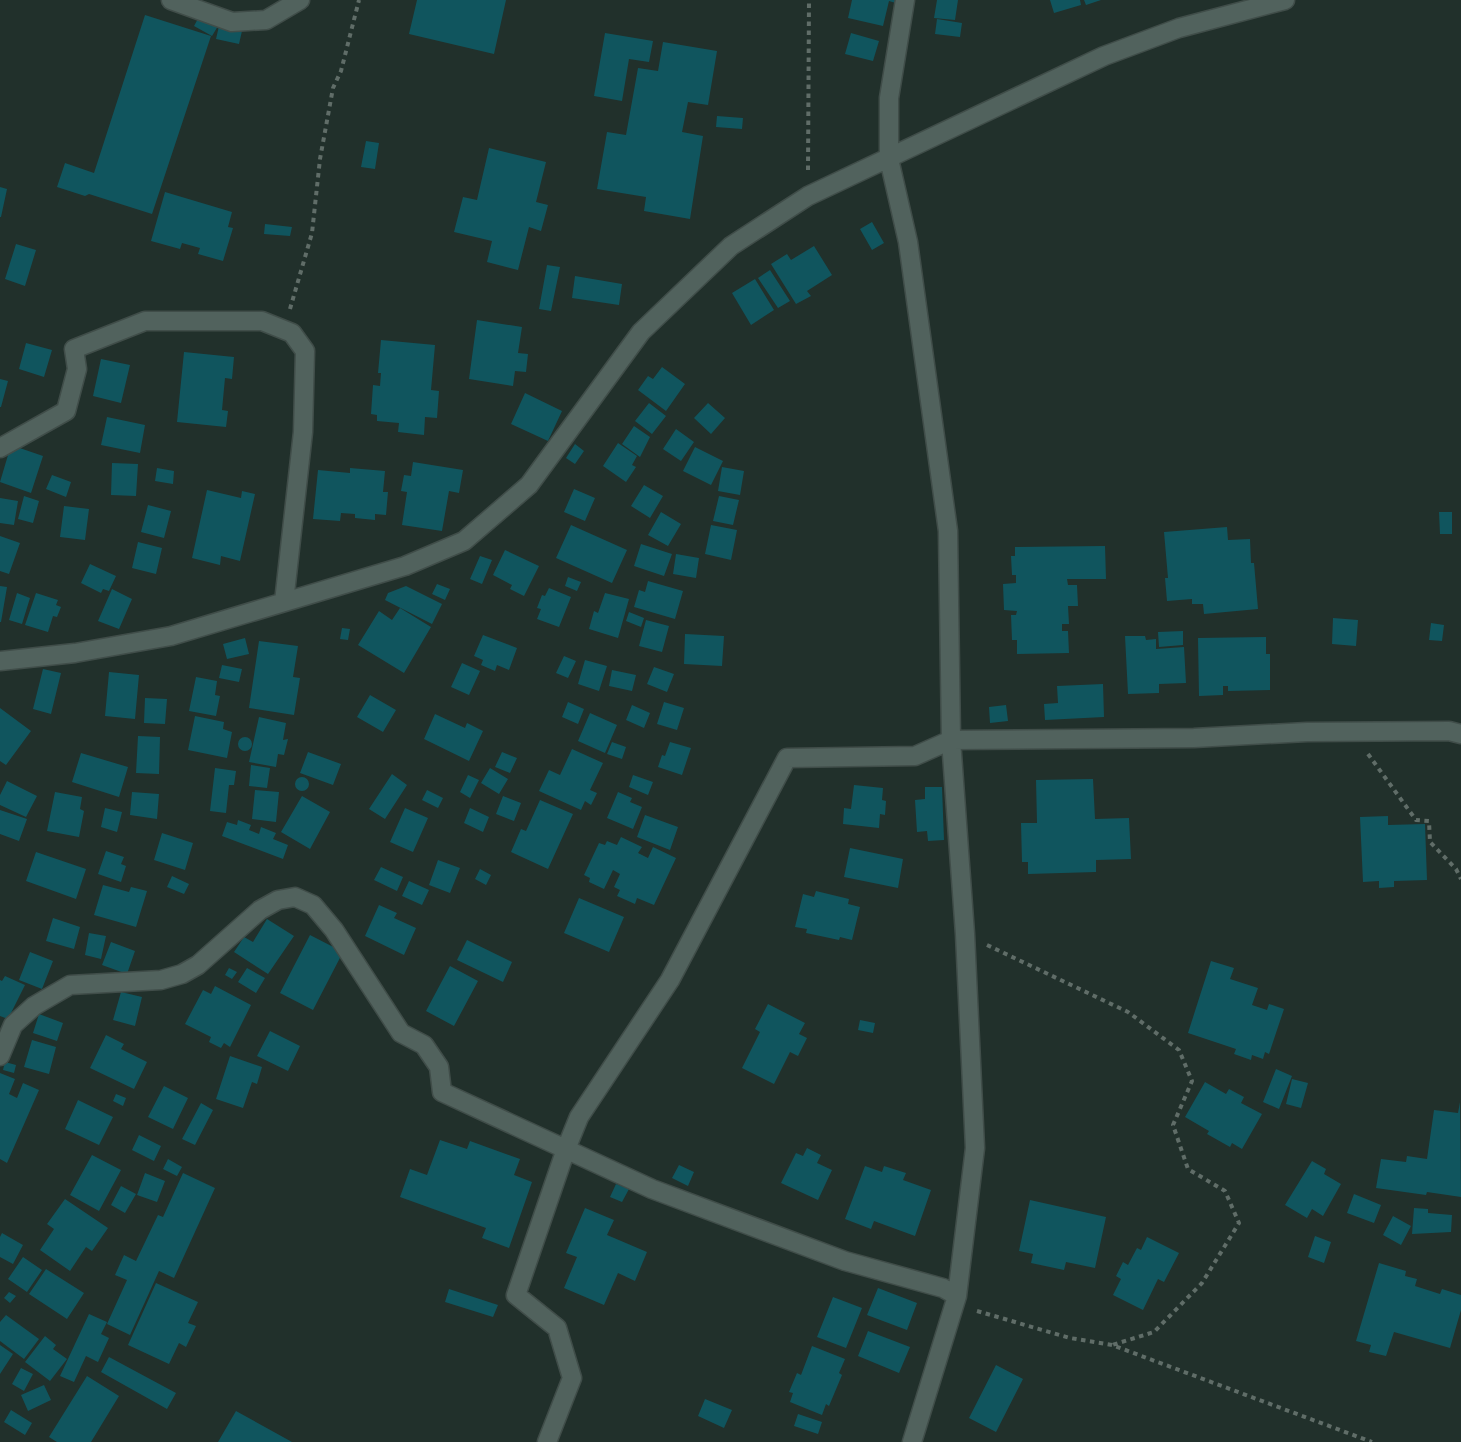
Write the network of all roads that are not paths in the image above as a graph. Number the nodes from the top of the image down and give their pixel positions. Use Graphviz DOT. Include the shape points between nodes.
graph roads {
  1 [pos="171,0"];
  2 [pos="300,0"];
  3 [pos="905,0"];
  4 [pos="1285,0"];
  5 [pos="889,159"];
  6 [pos="0,447"];
  7 [pos="284,602"];
  8 [pos="0,661"];
  9 [pos="1461,735"];
  10 [pos="951,740"];
  11 [pos="0,1056"];
  12 [pos="566,1149"];
  13 [pos="957,1296"];
  14 [pos="547,1442"];
  15 [pos="912,1442"];
  1 -- 2 [label="street" via="232,22 267,20"];
  3 -- 5 [label="street" via="889,98"];
  4 -- 5 [label="street" via="1179,28 1104,56"];
  5 -- 7 [label="street" via="808,196 731,246 641,332 529,486 464,541 405,566"];
  5 -- 10 [label="street" via="908,242 948,531"];
  6 -- 7 [label="street" via="66,411 77,369 74,350 90,342 146,321 262,321 292,333 305,351 303,432"];
  7 -- 8 [label="street" via="171,636"];
  9 -- 10 [label="street" via="1449,731 1319,732 1194,738"];
  10 -- 12 [label="street" via="915,756 787,758 670,980 579,1117"];
  10 -- 13 [label="street" via="975,1148"];
  11 -- 12 [label="street" via="13,1025 34,1006 70,985 161,981 182,974 198,965 260,910 278,900 295,897 313,905 334,930 401,1033 424,1045 439,1067 441,1092"];
  12 -- 13 [label="street" via="652,1189 845,1261 943,1288"];
  12 -- 14 [label="street" via="516,1294 557,1328 572,1378"];
  13 -- 15 [label="street"];
}
